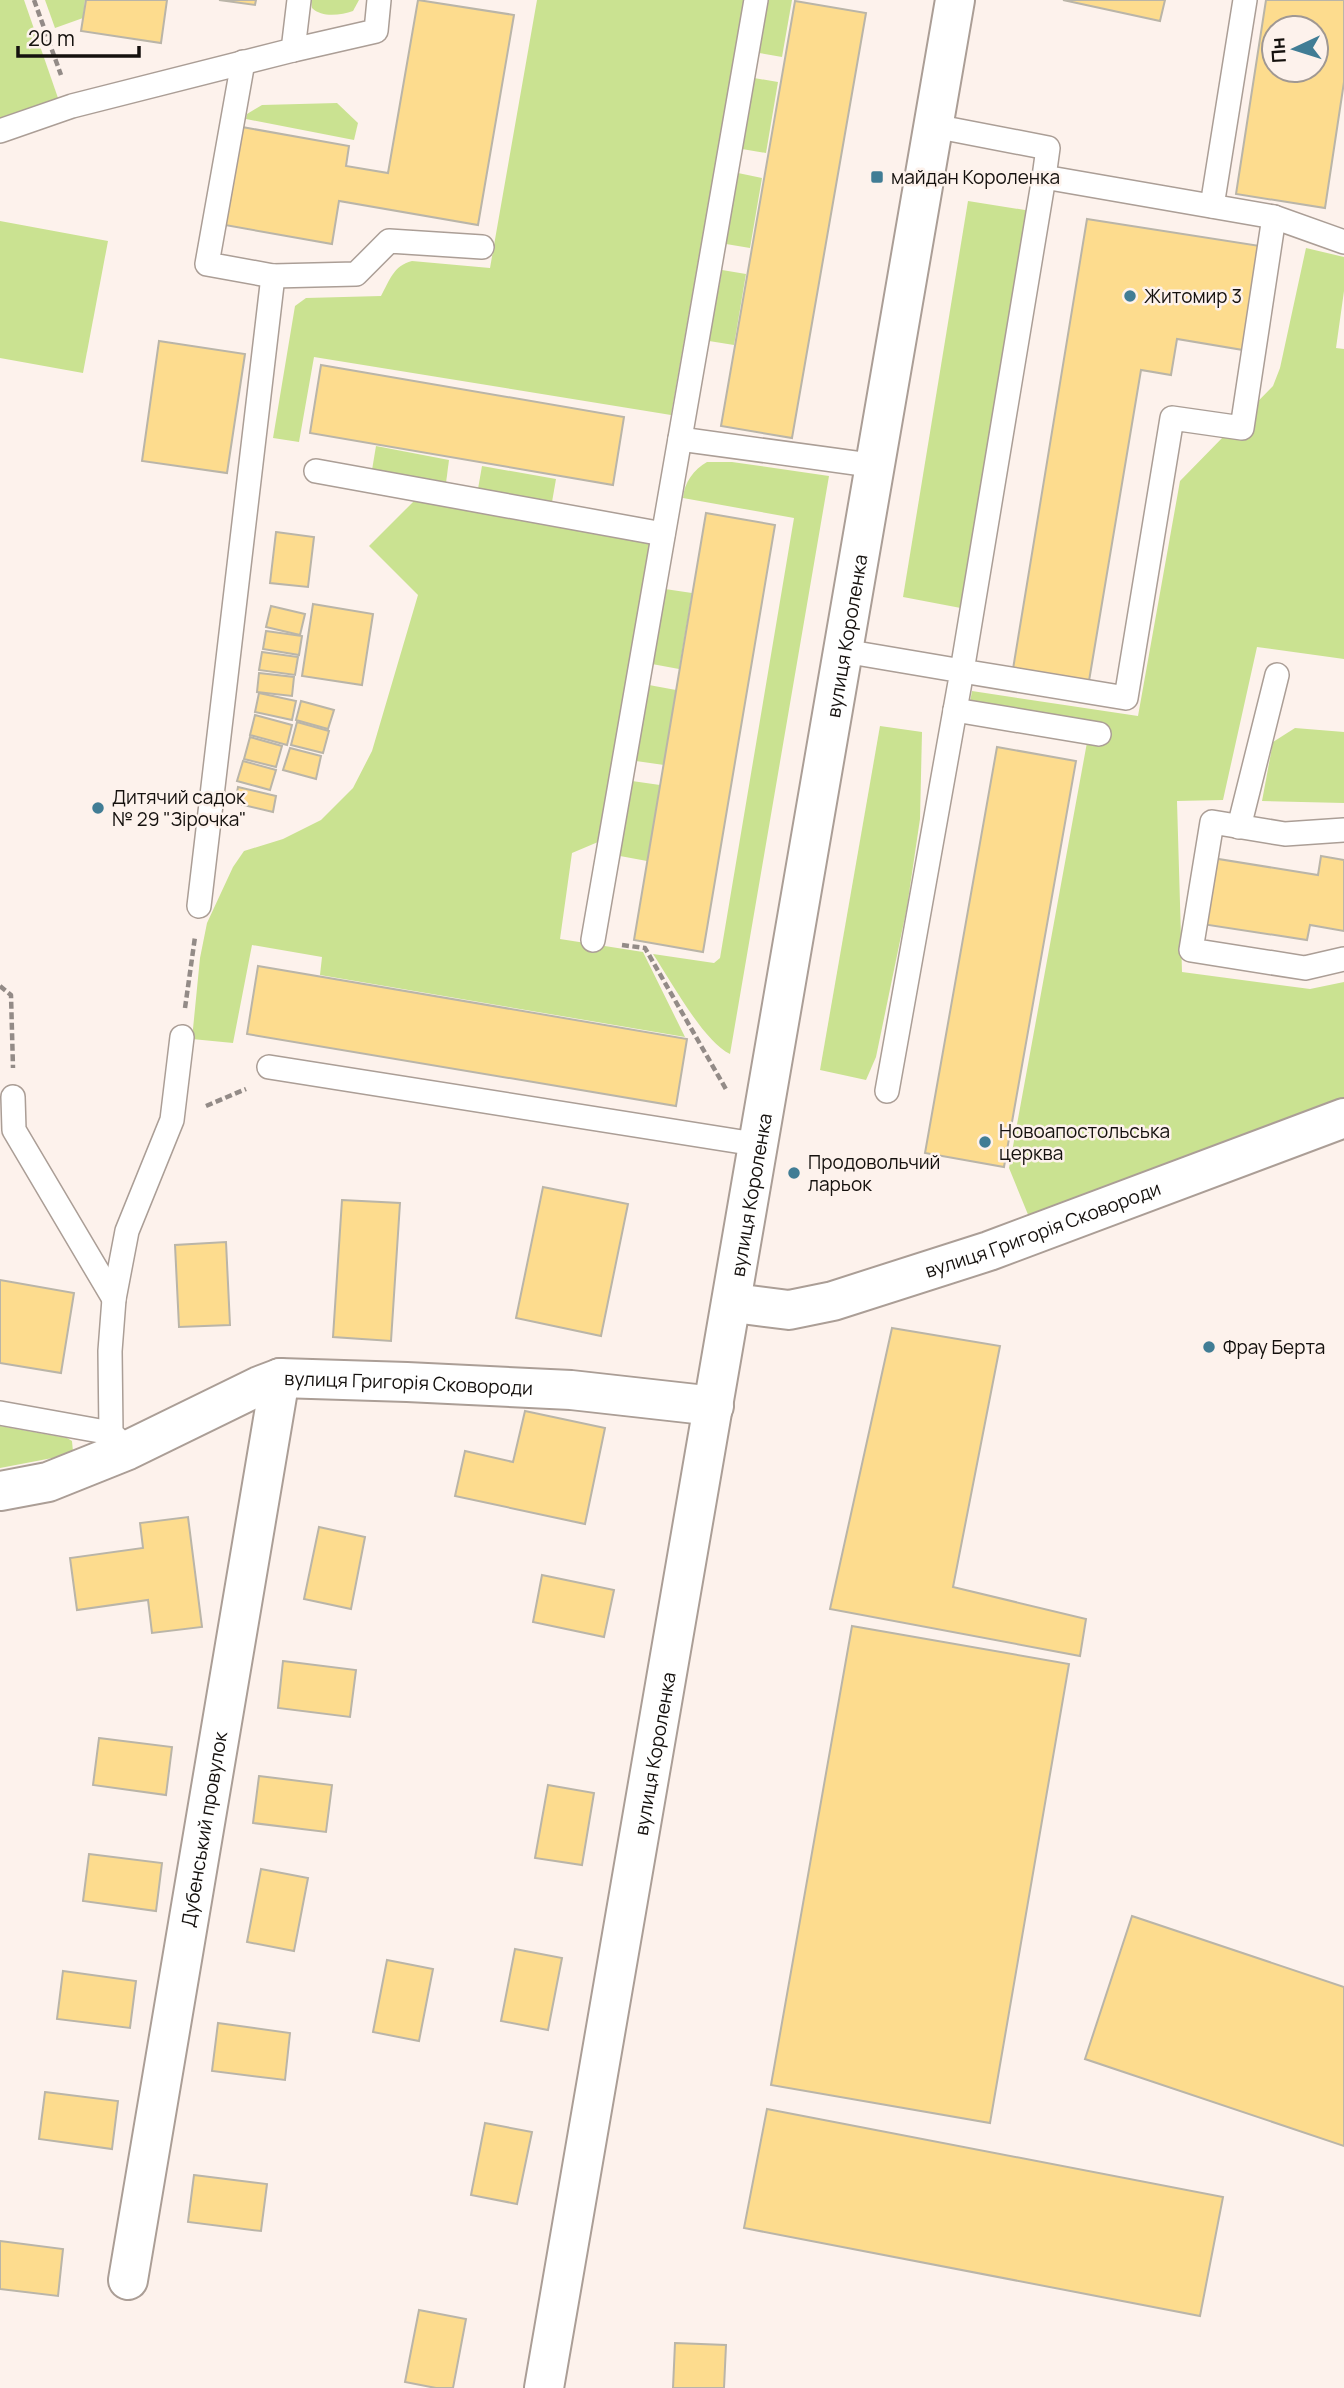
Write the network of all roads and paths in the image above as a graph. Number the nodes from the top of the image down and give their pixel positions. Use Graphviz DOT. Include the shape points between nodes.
graph roads {
  1 [pos="34,0"];
  2 [pos="299,0"];
  3 [pos="379,0"];
  4 [pos="756,0"];
  5 [pos="956,0"];
  6 [pos="1245,0"];
  7 [pos="49,42"];
  8 [pos="293,50"];
  9 [pos="243,62"];
  10 [pos="934,126"];
  11 [pos="0,131"];
  12 [pos="1044,177"];
  13 [pos="1212,205"];
  14 [pos="1275,217"];
  15 [pos="1344,242"];
  16 [pos="482,247"];
  17 [pos="273,276"];
  18 [pos="680,439"];
  19 [pos="877,466"];
  20 [pos="316,471"];
  21 [pos="663,534"];
  22 [pos="844,651"];
  23 [pos="962,671"];
  24 [pos="1277,675"];
  25 [pos="955,710"];
  26 [pos="1099,734"];
  27 [pos="1239,827"];
  28 [pos="1344,830"];
  29 [pos="199,906"];
  30 [pos="593,940"];
  31 [pos="1344,959"];
  32 [pos="0,986"];
  33 [pos="181,1037"];
  34 [pos="269,1067"];
  35 [pos="887,1091"];
  36 [pos="13,1097"];
  37 [pos="731,1098"];
  38 [pos="1344,1118"];
  39 [pos="172,1120"];
  40 [pos="761,1145"];
  41 [pos="114,1299"];
  42 [pos="734,1303"];
  43 [pos="280,1378"];
  44 [pos="714,1406"];
  45 [pos="0,1413"];
  46 [pos="120,1441"];
  47 [pos="0,1491"];
  48 [pos="128,2280"];
  49 [pos="544,2388"];
  1 -- 7 [label="path"];
  2 -- 8 [label="lane"];
  3 -- 8 [label="lane" via="376,31"];
  4 -- 18 [label="lane"];
  5 -- 10 [label="street, вулиця Короленка"];
  6 -- 13 [label="lane"];
  8 -- 9 [label="lane"];
  9 -- 11 [label="lane" via="72,106"];
  9 -- 17 [label="lane" via="206,264"];
  10 -- 12 [label="lane" via="1048,148"];
  10 -- 19 [label="street, вулиця Короленка"];
  12 -- 13 [label="lane"];
  12 -- 23 [label="lane"];
  13 -- 14 [label="lane"];
  14 -- 15 [label="lane"];
  14 -- 23 [label="lane" via="1242,428 1172,418 1126,698"];
  16 -- 17 [label="lane" via="389,241 356,274"];
  17 -- 29 [label="lane"];
  18 -- 19 [label="lane"];
  18 -- 21 [label="lane"];
  19 -- 22 [label="street, вулиця Короленка"];
  20 -- 21 [label="lane"];
  21 -- 30 [label="lane"];
  22 -- 23 [label="lane"];
  22 -- 40 [label="street, вулиця Короленка"];
  23 -- 25 [label="lane"];
  24 -- 27 [label="lane"];
  25 -- 26 [label="lane"];
  25 -- 35 [label="lane"];
  27 -- 28 [label="lane" via="1285,834"];
  27 -- 31 [label="lane" via="1212,822 1191,950 1305,968"];
  29 -- 33 [label="path"];
  30 -- 37 [label="path" via="645,948"];
  32 -- 36 [label="path" via="11,995"];
  33 -- 39 [label="lane"];
  34 -- 39 [label="path" via="266,1081"];
  34 -- 40 [label="lane"];
  36 -- 41 [label="lane" via="13,1130"];
  38 -- 42 [label="street, вулиця Григорія Сковороди" via="989,1251 833,1301 789,1310"];
  39 -- 41 [label="lane" via="127,1231"];
  40 -- 42 [label="street, вулиця Короленка"];
  41 -- 46 [label="lane" via="110,1351"];
  42 -- 44 [label="street, вулиця Короленка"];
  43 -- 44 [label="street, вулиця Григорія Сковороди" via="571,1390"];
  43 -- 46 [label="street, вулиця Григорія Сковороди"];
  43 -- 48 [label="street, Дубенський провулок"];
  44 -- 49 [label="street, вулиця Короленка"];
  45 -- 46 [label="lane"];
  46 -- 47 [label="street, вулиця Григорія Сковороди" via="48,1482"];
}
